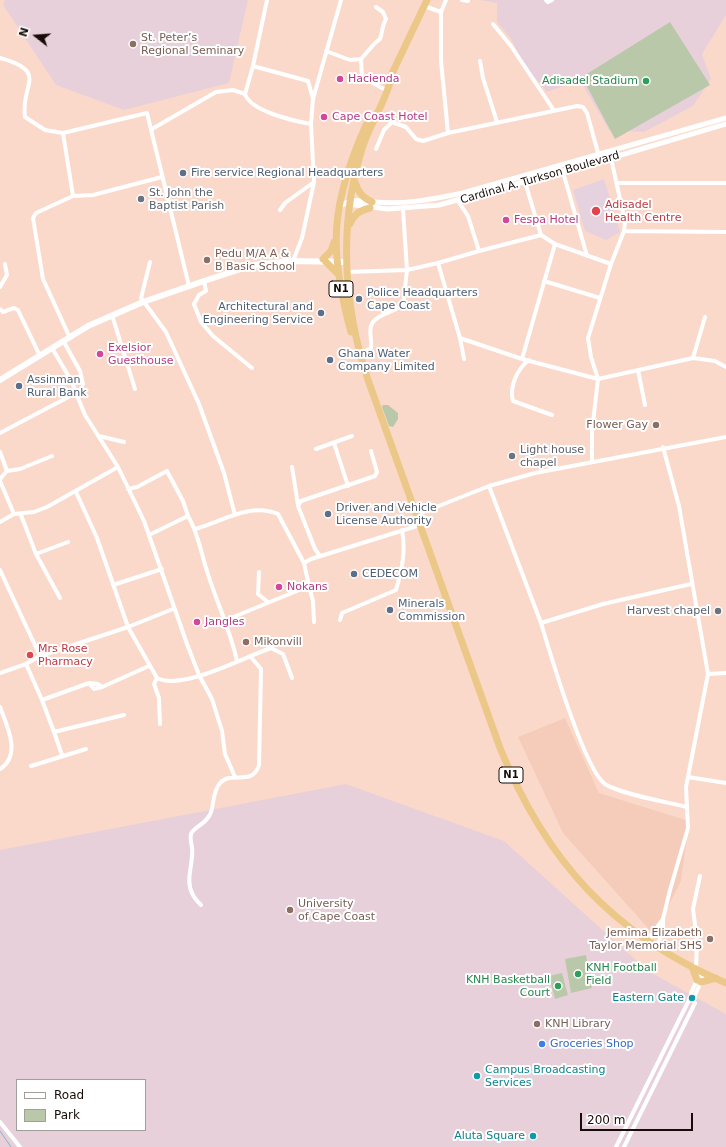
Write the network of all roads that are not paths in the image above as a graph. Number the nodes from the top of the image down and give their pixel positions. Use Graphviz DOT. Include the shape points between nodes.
graph roads {
  1 [pos="267,0"];
  2 [pos="341,0"];
  3 [pos="446,0"];
  4 [pos="462,0"];
  5 [pos="546,0"];
  6 [pos="552,0"];
  7 [pos="468,1"];
  8 [pos="426,3"];
  9 [pos="376,7"];
  10 [pos="441,12"];
  11 [pos="493,24"];
  12 [pos="326,51"];
  13 [pos="0,58"];
  14 [pos="362,59"];
  15 [pos="480,61"];
  16 [pos="253,66"];
  17 [pos="391,78"];
  18 [pos="384,89"];
  19 [pos="245,94"];
  20 [pos="313,99"];
  21 [pos="553,110"];
  22 [pos="726,118"];
  23 [pos="497,122"];
  24 [pos="311,124"];
  25 [pos="726,124"];
  26 [pos="152,129"];
  27 [pos="63,133"];
  28 [pos="448,133"];
  29 [pos="641,141"];
  30 [pos="376,149"];
  31 [pos="643,149"];
  32 [pos="598,153"];
  33 [pos="611,158"];
  34 [pos="563,172"];
  35 [pos="162,177"];
  36 [pos="354,180"];
  37 [pos="314,182"];
  38 [pos="525,182"];
  39 [pos="617,183"];
  40 [pos="726,183"];
  41 [pos="73,196"];
  42 [pos="438,198"];
  43 [pos="458,201"];
  44 [pos="345,203"];
  45 [pos="371,205"];
  46 [pos="439,206"];
  47 [pos="403,209"];
  48 [pos="280,210"];
  49 [pos="348,228"];
  50 [pos="624,231"];
  51 [pos="726,232"];
  52 [pos="541,235"];
  53 [pos="335,240"];
  54 [pos="555,244"];
  55 [pos="479,251"];
  56 [pos="587,256"];
  57 [pos="337,260"];
  58 [pos="346,260"];
  59 [pos="293,261"];
  60 [pos="322,261"];
  61 [pos="150,262"];
  62 [pos="438,263"];
  63 [pos="5,264"];
  64 [pos="612,264"];
  65 [pos="407,270"];
  66 [pos="346,272"];
  67 [pos="338,274"];
  68 [pos="204,281"];
  69 [pos="544,281"];
  70 [pos="0,286"];
  71 [pos="190,286"];
  72 [pos="600,298"];
  73 [pos="143,302"];
  74 [pos="0,309"];
  75 [pos="112,316"];
  76 [pos="705,317"];
  77 [pos="70,338"];
  78 [pos="460,338"];
  79 [pos="64,342"];
  80 [pos="52,348"];
  81 [pos="361,353"];
  82 [pos="40,356"];
  83 [pos="693,358"];
  84 [pos="464,359"];
  85 [pos="522,359"];
  86 [pos="529,359"];
  87 [pos="726,366"];
  88 [pos="252,368"];
  89 [pos="364,368"];
  90 [pos="638,370"];
  91 [pos="598,379"];
  92 [pos="0,380"];
  93 [pos="83,384"];
  94 [pos="135,389"];
  95 [pos="76,393"];
  96 [pos="645,405"];
  97 [pos="552,415"];
  98 [pos="0,433"];
  99 [pos="99,436"];
  100 [pos="352,436"];
  101 [pos="726,437"];
  102 [pos="124,442"];
  103 [pos="334,443"];
  104 [pos="663,447"];
  105 [pos="316,449"];
  106 [pos="371,451"];
  107 [pos="0,452"];
  108 [pos="52,456"];
  109 [pos="592,462"];
  110 [pos="118,467"];
  111 [pos="292,467"];
  112 [pos="7,471"];
  113 [pos="0,480"];
  114 [pos="348,486"];
  115 [pos="489,486"];
  116 [pos="128,489"];
  117 [pos="76,492"];
  118 [pos="298,506"];
  119 [pos="14,514"];
  120 [pos="21,515"];
  121 [pos="235,515"];
  122 [pos="416,515"];
  123 [pos="188,516"];
  124 [pos="0,522"];
  125 [pos="420,524"];
  126 [pos="195,529"];
  127 [pos="402,530"];
  128 [pos="149,535"];
  129 [pos="68,542"];
  130 [pos="36,554"];
  131 [pos="320,556"];
  132 [pos="304,563"];
  133 [pos="162,569"];
  134 [pos="0,570"];
  135 [pos="259,572"];
  136 [pos="692,584"];
  137 [pos="113,585"];
  138 [pos="309,586"];
  139 [pos="60,598"];
  140 [pos="268,602"];
  141 [pos="173,609"];
  142 [pos="226,620"];
  143 [pos="340,620"];
  144 [pos="314,622"];
  145 [pos="540,623"];
  146 [pos="128,626"];
  147 [pos="40,656"];
  148 [pos="250,656"];
  149 [pos="237,661"];
  150 [pos="26,664"];
  151 [pos="149,666"];
  152 [pos="0,672"];
  153 [pos="726,673"];
  154 [pos="708,674"];
  155 [pos="199,675"];
  156 [pos="157,678"];
  157 [pos="292,678"];
  158 [pos="42,700"];
  159 [pos="0,707"];
  160 [pos="124,715"];
  161 [pos="2,720"];
  162 [pos="160,724"];
  163 [pos="54,732"];
  164 [pos="86,749"];
  165 [pos="62,755"];
  166 [pos="31,766"];
  167 [pos="0,769"];
  168 [pos="235,777"];
  169 [pos="688,777"];
  170 [pos="726,783"];
  171 [pos="687,807"];
  172 [pos="700,876"];
  173 [pos="201,905"];
  174 [pos="663,919"];
  175 [pos="647,940"];
  176 [pos="657,948"];
  177 [pos="699,970"];
  178 [pos="716,978"];
  179 [pos="699,981"];
  180 [pos="726,981"];
  181 [pos="693,994"];
  182 [pos="689,1000"];
  183 [pos="695,1003"];
  184 [pos="0,1122"];
  185 [pos="20,1147"];
  186 [pos="616,1147"];
  187 [pos="624,1147"];
  1 -- 16 [label="street"];
  2 -- 12 [label="street"];
  3 -- 10 [label="street"];
  4 -- 7 [label="street"];
  5 -- 6 [label="street"];
  8 -- 10 [label="street"];
  8 -- 17 [label="highway, N1"];
  9 -- 14 [label="street" via="383,12 386,19 381,28 382,34"];
  10 -- 28 [label="street" via="441,61"];
  11 -- 21 [label="street" via="511,46"];
  12 -- 14 [label="street" via="350,60"];
  12 -- 20 [label="street"];
  13 -- 27 [label="street" via="26,69 30,79 24,109 25,118 45,130"];
  14 -- 18 [label="street" via="362,77"];
  15 -- 23 [label="street"];
  16 -- 19 [label="street"];
  16 -- 20 [label="street" via="308,81"];
  17 -- 18 [label="highway, N1"];
  17 -- 36 [label="highway, N1" via="363,146"];
  18 -- 44 [label="highway, N1" via="348,170"];
  19 -- 24 [label="street" via="250,103 268,112"];
  19 -- 26 [label="street" via="233,90 216,92"];
  20 -- 24 [label="street"];
  21 -- 23 [label="street"];
  21 -- 32 [label="street" via="583,107 588,113"];
  22 -- 29 [label="street, Cardinal A. Turkson Boulevard"];
  23 -- 28 [label="street"];
  24 -- 37 [label="street"];
  25 -- 31 [label="street, Cardinal A. Turkson Boulevard"];
  26 -- 27 [label="street" via="146,113"];
  26 -- 35 [label="street"];
  27 -- 41 [label="street"];
  28 -- 30 [label="street" via="419,141 406,127 392,122 384,130"];
  29 -- 31 [label="street"];
  29 -- 32 [label="street, Cardinal A. Turkson Boulevard"];
  31 -- 33 [label="street, Cardinal A. Turkson Boulevard"];
  32 -- 42 [label="street, Cardinal A. Turkson Boulevard"];
  33 -- 34 [label="street, Cardinal A. Turkson Boulevard"];
  33 -- 39 [label="street"];
  34 -- 38 [label="street, Cardinal A. Turkson Boulevard"];
  34 -- 56 [label="street"];
  35 -- 41 [label="street" via="93,195"];
  35 -- 71 [label="street"];
  36 -- 44 [label="highway, N1"];
  36 -- 45 [label="highway" via="358,192"];
  37 -- 48 [label="street" via="285,203"];
  37 -- 59 [label="street" via="302,238"];
  38 -- 43 [label="street, Cardinal A. Turkson Boulevard"];
  38 -- 52 [label="street"];
  39 -- 40 [label="street"];
  39 -- 50 [label="street" via="625,222"];
  41 -- 77 [label="street" via="36,213 33,218 43,280"];
  42 -- 45 [label="street, Cardinal A. Turkson Boulevard"];
  42 -- 46 [label="street"];
  43 -- 46 [label="street, Cardinal A. Turkson Boulevard"];
  43 -- 55 [label="street" via="468,216"];
  44 -- 45 [label="street, Cardinal A. Turkson Boulevard"];
  44 -- 49 [label="highway, N1"];
  44 -- 53 [label="highway, N1"];
  45 -- 47 [label="street, Cardinal A. Turkson Boulevard"];
  45 -- 49 [label="highway" via="355,214"];
  46 -- 47 [label="street, Cardinal A. Turkson Boulevard"];
  47 -- 65 [label="street"];
  49 -- 58 [label="highway, N1"];
  50 -- 51 [label="street"];
  50 -- 64 [label="street"];
  52 -- 54 [label="street"];
  52 -- 55 [label="street"];
  53 -- 57 [label="highway, N1"];
  53 -- 60 [label="highway" via="331,251"];
  54 -- 56 [label="street"];
  54 -- 69 [label="street"];
  55 -- 62 [label="street"];
  56 -- 64 [label="street"];
  57 -- 58 [label="main road"];
  57 -- 60 [label="main road"];
  57 -- 67 [label="highway, N1"];
  58 -- 66 [label="highway, N1"];
  59 -- 60 [label="main road"];
  59 -- 68 [label="main road" via="253,265"];
  60 -- 67 [label="highway"];
  61 -- 73 [label="street" via="141,292"];
  62 -- 65 [label="street"];
  62 -- 78 [label="street"];
  63 -- 70 [label="street" via="7,275"];
  64 -- 72 [label="street"];
  65 -- 66 [label="street"];
  65 -- 81 [label="street" via="403,305 375,320 371,325 371,348"];
  66 -- 81 [label="highway, N1"];
  67 -- 89 [label="highway, N1" via="352,334"];
  68 -- 71 [label="main road"];
  68 -- 88 [label="street" via="206,291 199,295 194,304 201,322 213,336"];
  69 -- 72 [label="street"];
  69 -- 85 [label="street"];
  71 -- 73 [label="main road"];
  72 -- 91 [label="street" via="588,338"];
  73 -- 75 [label="main road"];
  73 -- 121 [label="street" via="166,332 199,404 224,474"];
  74 -- 82 [label="street" via="3,312 14,308 18,310"];
  75 -- 77 [label="main road" via="88,326"];
  75 -- 94 [label="street"];
  76 -- 83 [label="street"];
  77 -- 79 [label="main road"];
  78 -- 84 [label="street"];
  78 -- 85 [label="street"];
  79 -- 80 [label="main road"];
  79 -- 93 [label="street" via="80,371"];
  80 -- 82 [label="main road"];
  80 -- 95 [label="street"];
  81 -- 89 [label="highway, N1"];
  82 -- 92 [label="main road"];
  83 -- 87 [label="street" via="715,361"];
  83 -- 90 [label="street"];
  85 -- 86 [label="street"];
  86 -- 91 [label="street"];
  86 -- 97 [label="street" via="518,370 512,393 513,401"];
  89 -- 122 [label="highway, N1"];
  90 -- 91 [label="street"];
  90 -- 96 [label="street"];
  91 -- 109 [label="street" via="592,431"];
  95 -- 98 [label="street"];
  95 -- 99 [label="street" via="85,415"];
  99 -- 102 [label="street"];
  99 -- 110 [label="street"];
  100 -- 103 [label="street"];
  101 -- 104 [label="street"];
  103 -- 105 [label="street"];
  103 -- 114 [label="street"];
  104 -- 109 [label="street"];
  104 -- 136 [label="street" via="675,489"];
  106 -- 114 [label="street" via="377,472 375,476"];
  107 -- 112 [label="street"];
  108 -- 112 [label="street" via="20,469"];
  109 -- 115 [label="street" via="535,473"];
  110 -- 116 [label="street"];
  110 -- 117 [label="street"];
  111 -- 118 [label="street"];
  112 -- 113 [label="street"];
  113 -- 119 [label="street"];
  114 -- 118 [label="street" via="301,501"];
  115 -- 122 [label="street"];
  115 -- 145 [label="street"];
  116 -- 123 [label="street" via="167,471 180,494"];
  116 -- 128 [label="street"];
  117 -- 120 [label="street" via="47,507"];
  117 -- 137 [label="street" via="97,538"];
  118 -- 131 [label="street" via="314,549"];
  119 -- 120 [label="street"];
  119 -- 124 [label="street"];
  120 -- 130 [label="street"];
  121 -- 126 [label="street"];
  121 -- 132 [label="street" via="260,510 278,514"];
  122 -- 125 [label="highway, N1"];
  123 -- 126 [label="street"];
  123 -- 128 [label="street"];
  125 -- 127 [label="street"];
  125 -- 175 [label="highway, N1" via="500,748 530,813 575,876 614,915"];
  126 -- 142 [label="street" via="207,572"];
  127 -- 131 [label="street"];
  127 -- 143 [label="street" via="403,560 396,590 345,610"];
  128 -- 133 [label="street"];
  129 -- 130 [label="street"];
  130 -- 139 [label="street"];
  131 -- 132 [label="street"];
  132 -- 138 [label="street"];
  133 -- 137 [label="street"];
  133 -- 141 [label="street"];
  134 -- 147 [label="street"];
  135 -- 140 [label="street" via="258,594"];
  136 -- 145 [label="street" via="603,604"];
  136 -- 154 [label="street"];
  137 -- 146 [label="street"];
  138 -- 140 [label="street"];
  138 -- 144 [label="street"];
  140 -- 142 [label="street"];
  141 -- 146 [label="street"];
  141 -- 155 [label="street"];
  142 -- 149 [label="street"];
  145 -- 171 [label="street" via="566,701 595,774 605,784 616,789"];
  146 -- 147 [label="street"];
  146 -- 151 [label="street"];
  147 -- 150 [label="street"];
  148 -- 149 [label="street"];
  148 -- 157 [label="street" via="272,648 278,650 283,654"];
  148 -- 168 [label="street" via="261,669 258,765 256,773 252,776"];
  149 -- 155 [label="street"];
  150 -- 152 [label="street"];
  150 -- 158 [label="street"];
  151 -- 156 [label="street"];
  151 -- 158 [label="street" via="102,687 89,683"];
  153 -- 154 [label="street"];
  154 -- 169 [label="street"];
  155 -- 156 [label="street" via="171,682"];
  155 -- 168 [label="street" via="212,699 222,731 225,754"];
  156 -- 162 [label="street" via="154,684 159,698"];
  158 -- 163 [label="street"];
  159 -- 161 [label="street"];
  160 -- 163 [label="street"];
  161 -- 167 [label="street" via="12,747 10,759"];
  163 -- 165 [label="street"];
  164 -- 165 [label="street"];
  165 -- 166 [label="street"];
  168 -- 173 [label="street" via="220,783 208,818 190,836 191,893"];
  169 -- 170 [label="street"];
  169 -- 171 [label="street"];
  171 -- 174 [label="street" via="689,818 686,835"];
  172 -- 177 [label="street" via="693,909"];
  174 -- 175 [label="street"];
  174 -- 176 [label="street"];
  175 -- 176 [label="highway, N1"];
  176 -- 177 [label="highway, N1"];
  177 -- 178 [label="highway, N1"];
  177 -- 179 [label="highway"];
  177 -- 179 [label="street"];
  178 -- 179 [label="highway"];
  178 -- 180 [label="highway, N1"];
  179 -- 181 [label="street"];
  182 -- 186 [label="street"];
  183 -- 187 [label="street"];
  184 -- 185 [label="street"];
}
